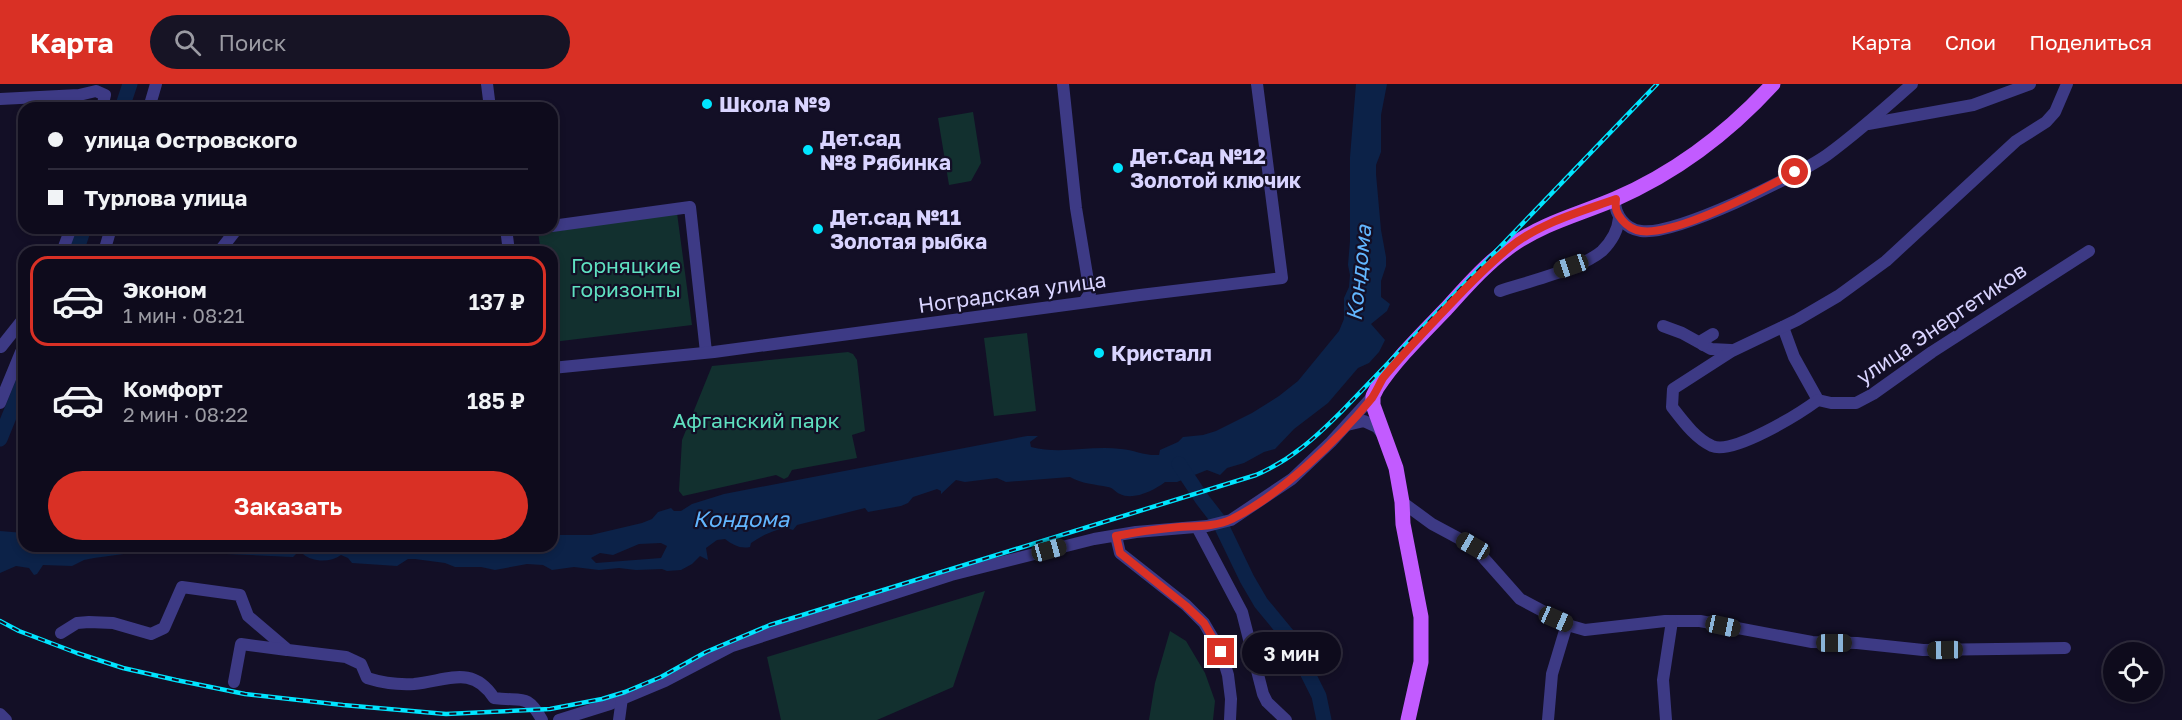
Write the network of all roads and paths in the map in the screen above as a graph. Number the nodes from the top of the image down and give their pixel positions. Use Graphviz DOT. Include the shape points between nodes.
graph roads {
  1 [pos="156,84"];
  2 [pos="487,84"];
  3 [pos="1063,84"];
  4 [pos="1257,84"];
  5 [pos="1773,84"];
  6 [pos="1912,84"];
  7 [pos="2030,84"];
  8 [pos="2067,84"];
  9 [pos="0,99"];
  10 [pos="103,102"];
  11 [pos="150,102"];
  12 [pos="489,102"];
  13 [pos="1866,125"];
  14 [pos="1616,199"];
  15 [pos="1619,218"];
  16 [pos="558,225"];
  17 [pos="2089,251"];
  18 [pos="1500,291"];
  19 [pos="1084,302"];
  20 [pos="18,326"];
  21 [pos="1663,326"];
  22 [pos="1783,327"];
  23 [pos="1713,334"];
  24 [pos="1703,345"];
  25 [pos="1,347"];
  26 [pos="18,351"];
  27 [pos="1732,351"];
  28 [pos="706,352"];
  29 [pos="18,361"];
  30 [pos="558,367"];
  31 [pos="1374,396"];
  32 [pos="1818,400"];
  33 [pos="0,403"];
  34 [pos="1346,426"];
  35 [pos="1388,440"];
  36 [pos="1402,502"];
  37 [pos="1202,526"];
  38 [pos="1116,536"];
  39 [pos="1672,621"];
  40 [pos="1567,624"];
  41 [pos="61,633"];
  42 [pos="2064,648"];
  43 [pos="288,650"];
  44 [pos="234,682"];
  45 [pos="622,698"];
  46 [pos="0,714"];
  47 [pos="6,720"];
  48 [pos="542,720"];
  49 [pos="559,720"];
  50 [pos="619,720"];
  51 [pos="1230,720"];
  52 [pos="1286,720"];
  53 [pos="1408,720"];
  54 [pos="1548,720"];
  55 [pos="1666,720"];
  1 -- 11 [label="street"];
  2 -- 12 [label="street"];
  3 -- 19 [label="street" via="1076,208 1090,292"];
  4 -- 19 [label="street, Ноградская улица" via="1282,278"];
  5 -- 14 [label="main road" via="1704,147"];
  6 -- 13 [label="street"];
  7 -- 13 [label="street" via="1973,105"];
  8 -- 22 [label="street" via="2055,112 2046,122 2016,141 1886,261 1838,296"];
  9 -- 10 [label="street" via="96,91 105,95"];
  13 -- 15 [label="street" via="1825,156 1711,214 1642,231 1629,228"];
  14 -- 15 [label="street"];
  14 -- 31 [label="main road" via="1550,223 1510,246 1411,346"];
  15 -- 18 [label="street" via="1611,240 1593,256"];
  16 -- 28 [label="street" via="690,207"];
  17 -- 32 [label="street, улица Энергетиков" via="1874,394 1856,403"];
  19 -- 28 [label="street, Ноградская улица"];
  20 -- 25 [label="street"];
  21 -- 24 [label="street"];
  22 -- 27 [label="street"];
  22 -- 32 [label="street" via="1794,357"];
  23 -- 24 [label="street" via="1703,340"];
  24 -- 27 [label="street"];
  25 -- 26 [label="street"];
  27 -- 32 [label="street" via="1673,389 1672,407 1688,428 1713,446 1728,448 1743,443"];
  28 -- 30 [label="street, Ноградская улица"];
  29 -- 33 [label="street"];
  31 -- 34 [label="street"];
  31 -- 35 [label="main road" via="1376,414"];
  34 -- 35 [label="street" via="1371,423"];
  34 -- 37 [label="street" via="1292,479 1231,519"];
  35 -- 36 [label="main road"];
  36 -- 40 [label="street" via="1473,546 1520,599"];
  36 -- 53 [label="main road" via="1421,616 1421,662"];
  37 -- 38 [label="street"];
  37 -- 52 [label="street" via="1242,612 1263,694"];
  38 -- 45 [label="street" via="951,575 855,605 732,646 665,681"];
  38 -- 51 [label="street" via="1120,553 1204,623 1221,652 1228,675"];
  39 -- 40 [label="street" via="1585,630"];
  39 -- 42 [label="street" via="1700,621 1812,642 1923,650"];
  39 -- 55 [label="street" via="1663,680"];
  40 -- 54 [label="street" via="1552,674"];
  41 -- 43 [label="street" via="77,623 89,622 113,623 151,634 164,628 182,587 240,595 248,616"];
  43 -- 44 [label="street" via="242,644"];
  43 -- 48 [label="street" via="346,657 361,664 367,678 386,684 415,684 455,676 477,679 494,698 528,702"];
  45 -- 49 [label="street"];
  45 -- 50 [label="street"];
  46 -- 47 [label="street"];
}
